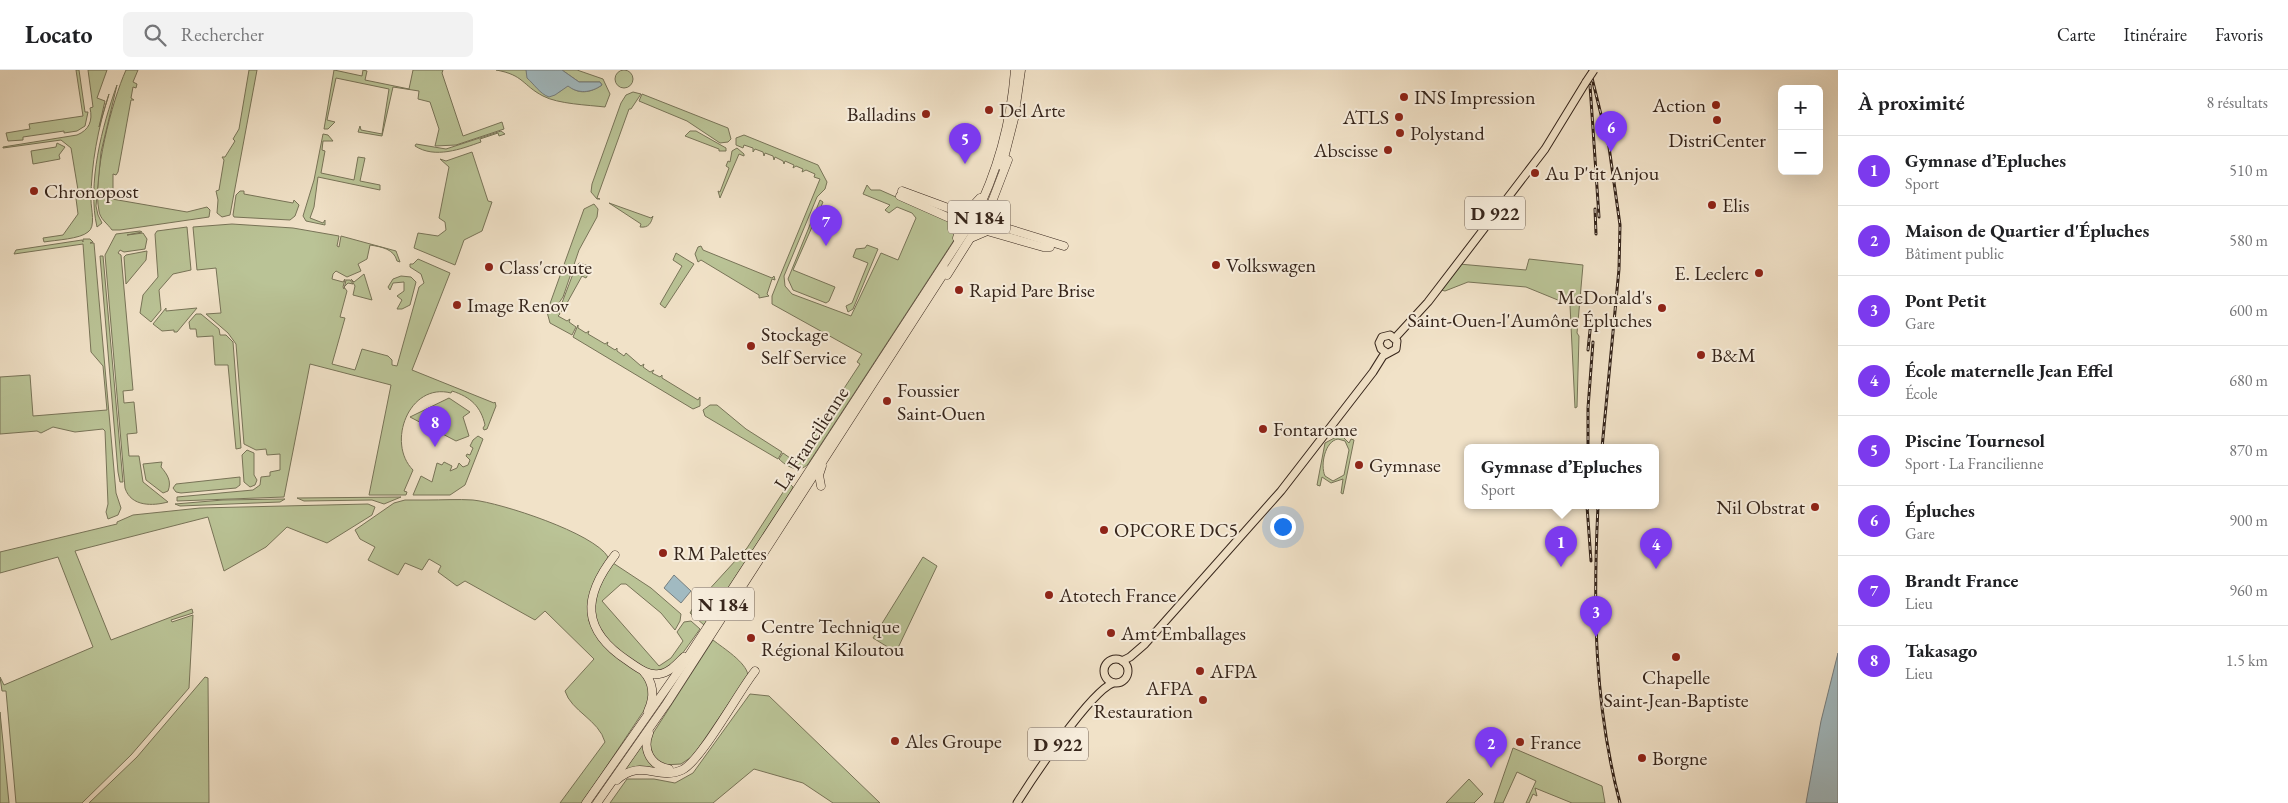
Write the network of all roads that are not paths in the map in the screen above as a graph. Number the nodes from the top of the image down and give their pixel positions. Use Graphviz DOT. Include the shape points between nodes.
graph roads {
  1 [pos="1015,70"];
  2 [pos="1021,70"];
  3 [pos="1594,70"];
  4 [pos="1008,124"];
  5 [pos="990,207"];
  6 [pos="967,244"];
  7 [pos="1064,246"];
  8 [pos="1050,247"];
  9 [pos="1395,338"];
  10 [pos="897,348"];
  11 [pos="1384,351"];
  12 [pos="874,371"];
  13 [pos="834,444"];
  14 [pos="821,486"];
  15 [pos="615,555"];
  16 [pos="699,640"];
  17 [pos="1145,644"];
  18 [pos="1122,661"];
  19 [pos="1128,668"];
  20 [pos="642,670"];
  21 [pos="755,671"];
  22 [pos="1106,678"];
  23 [pos="1113,683"];
  24 [pos="1104,689"];
  25 [pos="667,703"];
  26 [pos="642,723"];
  27 [pos="695,758"];
  28 [pos="603,794"];
  29 [pos="586,803"];
  30 [pos="597,803"];
  31 [pos="1017,803"];
  1 -- 4 [label="highway, La Francilienne / N 184"];
  2 -- 5 [label="highway" via="1021,104 1015,139"];
  2 -- 10 [label="highway, La Francilienne / N 184" via="1008,147 989,199"];
  3 -- 9 [label="main road, D 922, bridge" via="1544,149 1428,302"];
  4 -- 12 [label="highway, La Francilienne / N 184" via="997,165 974,218"];
  4 -- 12 [label="highway" via="981,196 970,210 959,212 901,193 954,220 960,230"];
  5 -- 6 [label="highway"];
  5 -- 7 [label="highway" via="988,216 996,225"];
  6 -- 8 [label="highway" via="975,235 987,231"];
  6 -- 10 [label="highway"];
  9 -- 11 [label="main road" via="1396,348"];
  9 -- 11 [label="main road" via="1390,335 1382,337 1379,343"];
  10 -- 13 [label="highway, La Francilienne / N 184"];
  11 -- 17 [label="main road" via="1281,491"];
  12 -- 16 [label="highway, La Francilienne / N 184"];
  13 -- 14 [label="highway" via="820,469"];
  13 -- 25 [label="highway, La Francilienne / N 184"];
  15 -- 20 [label="highway" via="593,592 593,621 610,648"];
  16 -- 20 [label="highway" via="666,672 653,675"];
  16 -- 26 [label="highway, La Francilienne / N 184"];
  17 -- 18 [label="main road"];
  17 -- 19 [label="main road"];
  18 -- 19 [label="main road"];
  18 -- 22 [label="main road" via="1108,663 1104,671"];
  19 -- 23 [label="main road" via="1125,680"];
  20 -- 26 [label="highway" via="651,682 653,694"];
  21 -- 27 [label="highway"];
  22 -- 23 [label="main road"];
  22 -- 24 [label="main road"];
  23 -- 24 [label="main road, D 922"];
  24 -- 31 [label="main road, D 922" via="1060,740"];
  25 -- 27 [label="highway" via="648,738 646,747 650,757 660,766 672,769"];
  25 -- 28 [label="highway, La Francilienne / N 184"];
  26 -- 29 [label="highway, La Francilienne / N 184"];
  27 -- 28 [label="highway" via="678,771 630,770"];
  28 -- 30 [label="highway, La Francilienne / N 184"];
}
